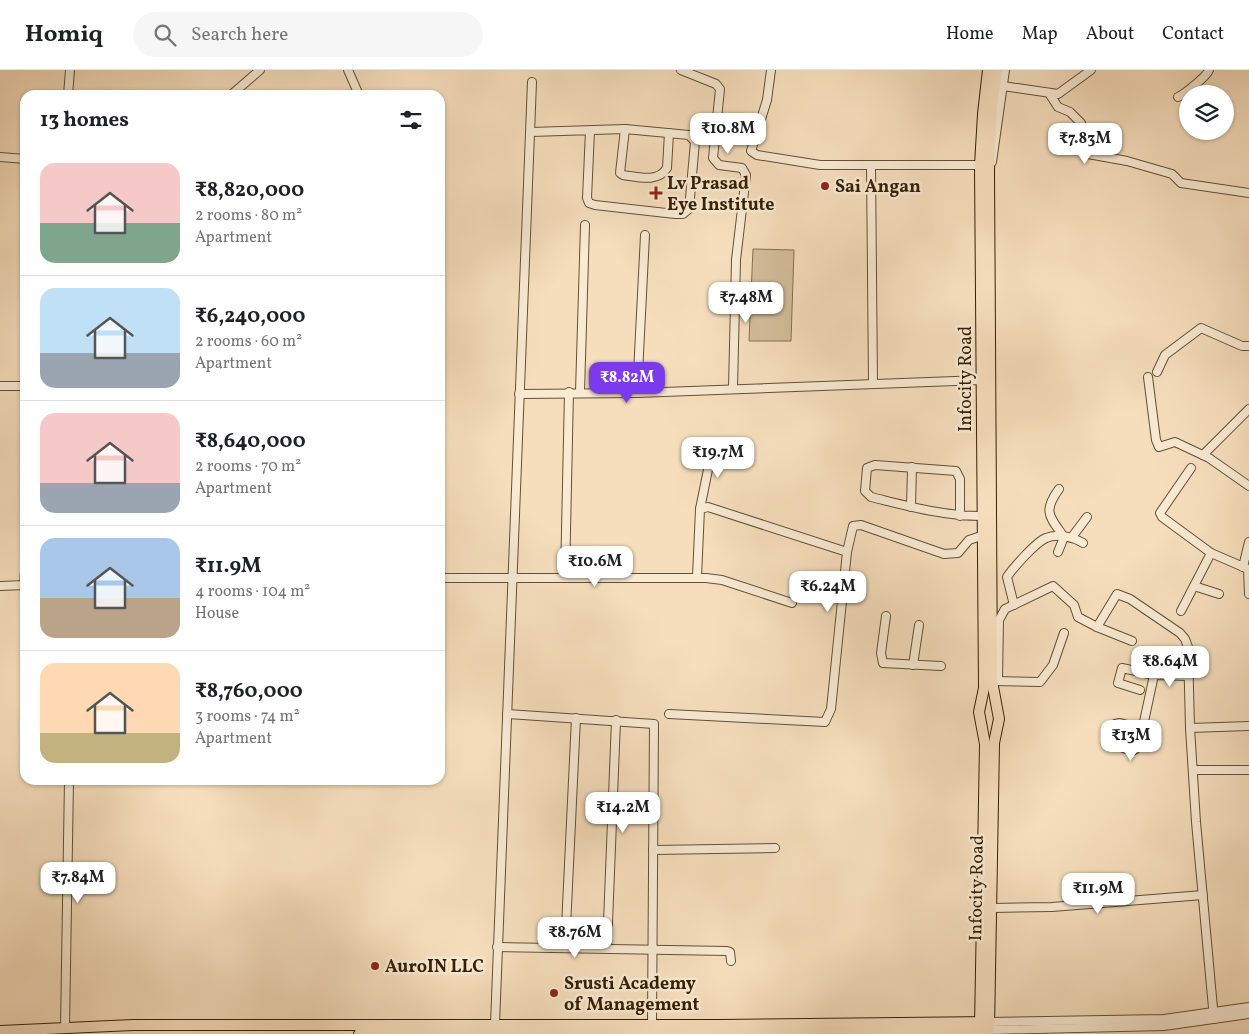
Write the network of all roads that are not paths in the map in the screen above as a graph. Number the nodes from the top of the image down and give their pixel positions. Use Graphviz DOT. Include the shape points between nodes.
graph roads {
  1 [pos="70,70"];
  2 [pos="260,70"];
  3 [pos="348,70"];
  4 [pos="681,70"];
  5 [pos="771,70"];
  6 [pos="988,70"];
  7 [pos="997,70"];
  8 [pos="1005,70"];
  9 [pos="1092,70"];
  10 [pos="1210,70"];
  11 [pos="532,82"];
  12 [pos="1003,86"];
  13 [pos="68,90"];
  14 [pos="237,90"];
  15 [pos="357,90"];
  16 [pos="1049,92"];
  17 [pos="1178,97"];
  18 [pos="625,129"];
  19 [pos="590,131"];
  20 [pos="530,132"];
  21 [pos="669,133"];
  22 [pos="0,157"];
  23 [pos="20,159"];
  24 [pos="871,165"];
  25 [pos="984,167"];
  26 [pos="1249,193"];
  27 [pos="585,225"];
  28 [pos="985,228"];
  29 [pos="645,235"];
  30 [pos="1249,337"];
  31 [pos="1246,346"];
  32 [pos="1157,372"];
  33 [pos="1148,377"];
  34 [pos="982,380"];
  35 [pos="873,384"];
  36 [pos="0,386"];
  37 [pos="20,386"];
  38 [pos="733,388"];
  39 [pos="569,392"];
  40 [pos="580,392"];
  41 [pos="637,393"];
  42 [pos="519,394"];
  43 [pos="1247,414"];
  44 [pos="986,432"];
  45 [pos="713,445"];
  46 [pos="1203,455"];
  47 [pos="912,467"];
  48 [pos="1191,468"];
  49 [pos="1249,486"];
  50 [pos="1059,489"];
  51 [pos="911,507"];
  52 [pos="700,508"];
  53 [pos="960,516"];
  54 [pos="981,516"];
  55 [pos="1087,517"];
  56 [pos="981,536"];
  57 [pos="1068,537"];
  58 [pos="1249,542"];
  59 [pos="1083,543"];
  60 [pos="847,552"];
  61 [pos="1058,552"];
  62 [pos="1211,553"];
  63 [pos="1246,568"];
  64 [pos="565,576"];
  65 [pos="513,577"];
  66 [pos="445,578"];
  67 [pos="697,578"];
  68 [pos="20,585"];
  69 [pos="0,586"];
  70 [pos="1194,586"];
  71 [pos="1219,594"];
  72 [pos="1249,594"];
  73 [pos="792,603"];
  74 [pos="1014,605"];
  75 [pos="1181,611"];
  76 [pos="886,616"];
  77 [pos="919,625"];
  78 [pos="1097,627"];
  79 [pos="1064,633"];
  80 [pos="1132,641"];
  81 [pos="913,665"];
  82 [pos="941,666"];
  83 [pos="1154,675"];
  84 [pos="1189,676"];
  85 [pos="992,684"];
  86 [pos="1140,690"];
  87 [pos="507,714"];
  88 [pos="669,714"];
  89 [pos="576,718"];
  90 [pos="616,720"];
  91 [pos="1249,726"];
  92 [pos="1190,728"];
  93 [pos="1142,729"];
  94 [pos="990,743"];
  95 [pos="1193,770"];
  96 [pos="1249,770"];
  97 [pos="69,785"];
  98 [pos="775,848"];
  99 [pos="653,850"];
  100 [pos="1203,896"];
  101 [pos="993,908"];
  102 [pos="497,947"];
  103 [pos="565,948"];
  104 [pos="607,948"];
  105 [pos="653,950"];
  106 [pos="731,961"];
  107 [pos="1249,1007"];
  108 [pos="1249,1014"];
  109 [pos="1214,1015"];
  110 [pos="495,1024"];
  111 [pos="652,1024"];
  112 [pos="65,1028"];
  113 [pos="621,1029"];
  114 [pos="984,1029"];
  115 [pos="0,1031"];
  116 [pos="359,1034"];
  1 -- 13 [label="street"];
  2 -- 14 [label="street"];
  3 -- 15 [label="street"];
  4 -- 38 [label="street" via="716,84 720,89 713,158 719,165 742,168 746,175 736,260"];
  5 -- 24 [label="street" via="767,100 751,150 764,157 820,165"];
  6 -- 25 [label="main road, Infocity Road" via="982,114"];
  7 -- 25 [label="main road, Infocity Road"];
  8 -- 12 [label="street"];
  9 -- 16 [label="street" via="1058,94"];
  10 -- 17 [label="street"];
  11 -- 20 [label="street"];
  12 -- 16 [label="street"];
  12 -- 25 [label="street" via="994,159"];
  16 -- 26 [label="street" via="1058,107 1070,112 1081,123 1082,150 1088,154 1128,160 1172,174 1181,183"];
  18 -- 19 [label="street"];
  18 -- 21 [label="street"];
  18 -- 21 [label="street" via="620,172 654,178 664,173 666,168"];
  19 -- 20 [label="street"];
  19 -- 21 [label="street" via="588,203 683,214 691,203 695,142 689,135"];
  20 -- 42 [label="street"];
  22 -- 23 [label="street"];
  24 -- 25 [label="street"];
  24 -- 35 [label="street"];
  25 -- 28 [label="main road, Infocity Road"];
  27 -- 40 [label="street"];
  28 -- 34 [label="main road, Infocity Road"];
  28 -- 44 [label="main road, Infocity Road"];
  29 -- 41 [label="street"];
  30 -- 31 [label="street"];
  31 -- 32 [label="street" via="1202,328 1164,355"];
  33 -- 46 [label="street" via="1159,447 1175,442"];
  34 -- 35 [label="street"];
  34 -- 44 [label="main road, Infocity Road"];
  35 -- 38 [label="street"];
  36 -- 37 [label="street"];
  38 -- 41 [label="street"];
  39 -- 40 [label="street"];
  39 -- 42 [label="street"];
  39 -- 64 [label="street"];
  40 -- 41 [label="street"];
  42 -- 65 [label="street"];
  43 -- 46 [label="street"];
  44 -- 54 [label="main road, Infocity Road"];
  44 -- 85 [label="main road, Infocity Road"];
  45 -- 52 [label="street"];
  46 -- 49 [label="street"];
  47 -- 51 [label="street"];
  47 -- 51 [label="street" via="874,465 865,472 866,495"];
  47 -- 53 [label="street" via="956,471 960,479"];
  48 -- 62 [label="street" via="1160,513"];
  50 -- 57 [label="street" via="1049,504 1048,513"];
  51 -- 53 [label="street"];
  52 -- 60 [label="street"];
  52 -- 67 [label="street"];
  53 -- 54 [label="street"];
  54 -- 56 [label="main road, Infocity Road"];
  55 -- 57 [label="street"];
  56 -- 60 [label="street" via="969,540 958,552 944,554 857,524 851,530"];
  56 -- 85 [label="main road, Infocity Road"];
  57 -- 59 [label="street"];
  57 -- 61 [label="street"];
  57 -- 74 [label="street" via="1046,538 1012,570 1007,577"];
  58 -- 63 [label="street"];
  60 -- 88 [label="street" via="831,708 825,722"];
  62 -- 63 [label="street"];
  62 -- 70 [label="street"];
  63 -- 72 [label="street"];
  64 -- 65 [label="street"];
  64 -- 67 [label="street"];
  65 -- 66 [label="street"];
  65 -- 87 [label="street"];
  67 -- 73 [label="street" via="722,580"];
  68 -- 69 [label="street"];
  70 -- 71 [label="street"];
  70 -- 75 [label="street"];
  74 -- 78 [label="street" via="1053,586 1074,605 1078,617"];
  74 -- 85 [label="street" via="1006,609 999,620"];
  76 -- 81 [label="street" via="881,660 886,664"];
  77 -- 81 [label="street"];
  78 -- 80 [label="street"];
  78 -- 84 [label="street" via="1117,594 1130,598 1186,639"];
  79 -- 85 [label="street" via="1053,665 1040,682"];
  81 -- 82 [label="street"];
  83 -- 84 [label="street"];
  83 -- 86 [label="street" via="1122,668 1118,683"];
  83 -- 93 [label="street"];
  84 -- 92 [label="street"];
  85 -- 94 [label="main road, Infocity Road" via="999,719"];
  85 -- 94 [label="main road, Infocity Road" via="979,712"];
  87 -- 89 [label="street"];
  87 -- 102 [label="street"];
  89 -- 90 [label="street"];
  89 -- 103 [label="street"];
  90 -- 99 [label="street" via="654,724"];
  90 -- 104 [label="street"];
  91 -- 92 [label="street"];
  92 -- 95 [label="street"];
  93 -- 93 [label="street" via="1115,724 1110,743 1136,750"];
  94 -- 101 [label="main road, Infocity Road"];
  94 -- 114 [label="main road, Infocity Road"];
  95 -- 96 [label="street"];
  95 -- 100 [label="street"];
  97 -- 112 [label="street"];
  98 -- 99 [label="street"];
  99 -- 105 [label="street"];
  100 -- 101 [label="street"];
  100 -- 109 [label="street"];
  101 -- 114 [label="main road, Infocity Road"];
  102 -- 103 [label="street"];
  102 -- 110 [label="street"];
  103 -- 104 [label="street"];
  104 -- 105 [label="street"];
  105 -- 106 [label="street" via="727,951"];
  105 -- 111 [label="street"];
  107 -- 109 [label="street"];
  108 -- 109 [label="street"];
  109 -- 114 [label="street"];
  110 -- 112 [label="main road"];
  110 -- 113 [label="main road"];
  111 -- 113 [label="main road"];
  111 -- 114 [label="main road"];
  112 -- 115 [label="main road"];
  113 -- 114 [label="main road" via="863,1033"];
  113 -- 116 [label="main road"];
}
